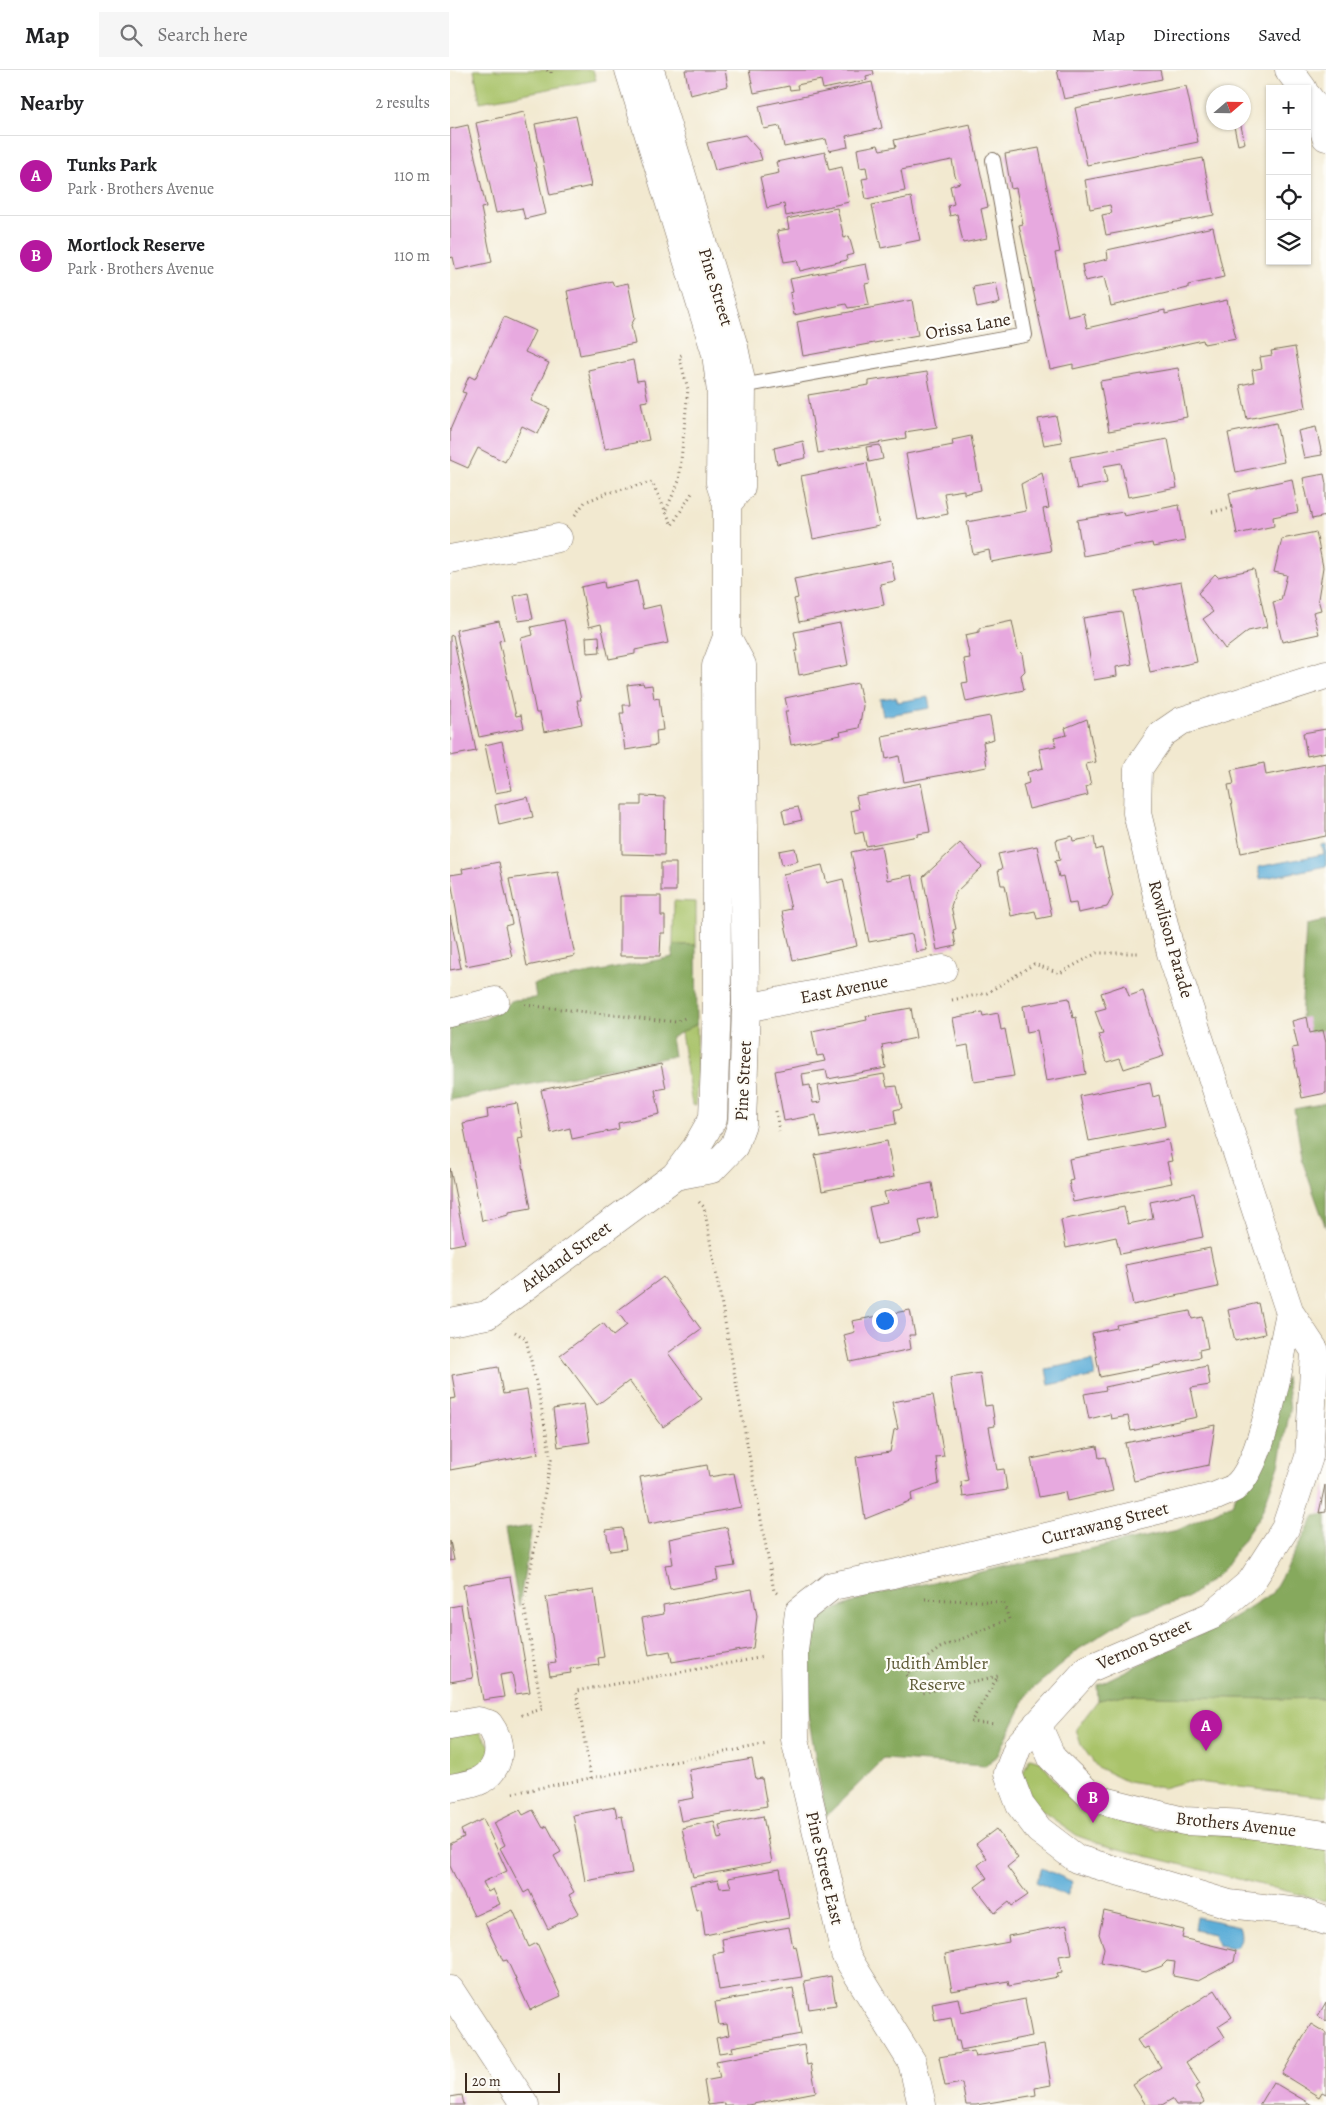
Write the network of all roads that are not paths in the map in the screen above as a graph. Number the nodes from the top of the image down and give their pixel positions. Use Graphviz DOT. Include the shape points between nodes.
graph roads {
  1 [pos="629,70"];
  2 [pos="650,70"];
  3 [pos="1289,70"];
  4 [pos="1299,85"];
  5 [pos="1311,101"];
  6 [pos="1326,137"];
  7 [pos="993,160"];
  8 [pos="742,386"];
  9 [pos="726,504"];
  10 [pos="558,538"];
  11 [pos="450,559"];
  12 [pos="727,637"];
  13 [pos="1326,675"];
  14 [pos="943,969"];
  15 [pos="495,1001"];
  16 [pos="746,1008"];
  17 [pos="450,1013"];
  18 [pos="676,1176"];
  19 [pos="1290,1312"];
  20 [pos="450,1322"];
  21 [pos="799,1612"];
  22 [pos="1036,1724"];
  23 [pos="450,1726"];
  24 [pos="450,1788"];
  25 [pos="1326,1835"];
  26 [pos="1326,1921"];
  27 [pos="450,1990"];
  28 [pos="526,2101"];
  29 [pos="922,2105"];
  1 -- 9 [label="street, Pine Street" via="716,354 721,392 720,483"];
  2 -- 8 [label="street, Pine Street" via="734,347"];
  3 -- 4 [label="street"];
  5 -- 6 [label="street" via="1318,110"];
  7 -- 8 [label="lane, Orissa Lane" via="1025,335"];
  8 -- 9 [label="street, Pine Street" via="741,487"];
  9 -- 12 [label="street, Pine Street"];
  10 -- 11 [label="street"];
  12 -- 16 [label="street, Pine Street" via="742,665"];
  12 -- 18 [label="street, Pine Street" via="716,666 717,1002 713,1118"];
  13 -- 19 [label="street, Rowlison Parade" via="1182,720 1162,734 1138,770 1137,813 1171,953"];
  14 -- 16 [label="street, East Avenue"];
  15 -- 17 [label="street"];
  16 -- 18 [label="street, Pine Street" via="742,1124 734,1146 712,1169"];
  18 -- 20 [label="street, Arkland Street" via="487,1315"];
  19 -- 21 [label="street, Currawang Street" via="1276,1390 1251,1467 1235,1488 1216,1496 832,1586"];
  19 -- 22 [label="street, Vernon Street" via="1314,1351 1309,1457 1284,1529 1251,1582 1211,1616 1088,1669"];
  21 -- 29 [label="street, Pine Street East" via="794,1651 795,1739 845,1954 912,2062"];
  22 -- 25 [label="street, Brothers Avenue" via="1052,1758 1093,1798 1184,1821 1247,1824"];
  22 -- 26 [label="street, Vernon Street" via="1018,1746 1008,1773 1020,1805 1039,1830 1077,1859 1229,1904 1300,1912"];
  23 -- 24 [label="street" via="478,1721 490,1724 498,1741 499,1754 492,1772 480,1781"];
  27 -- 28 [label="street"];
}
